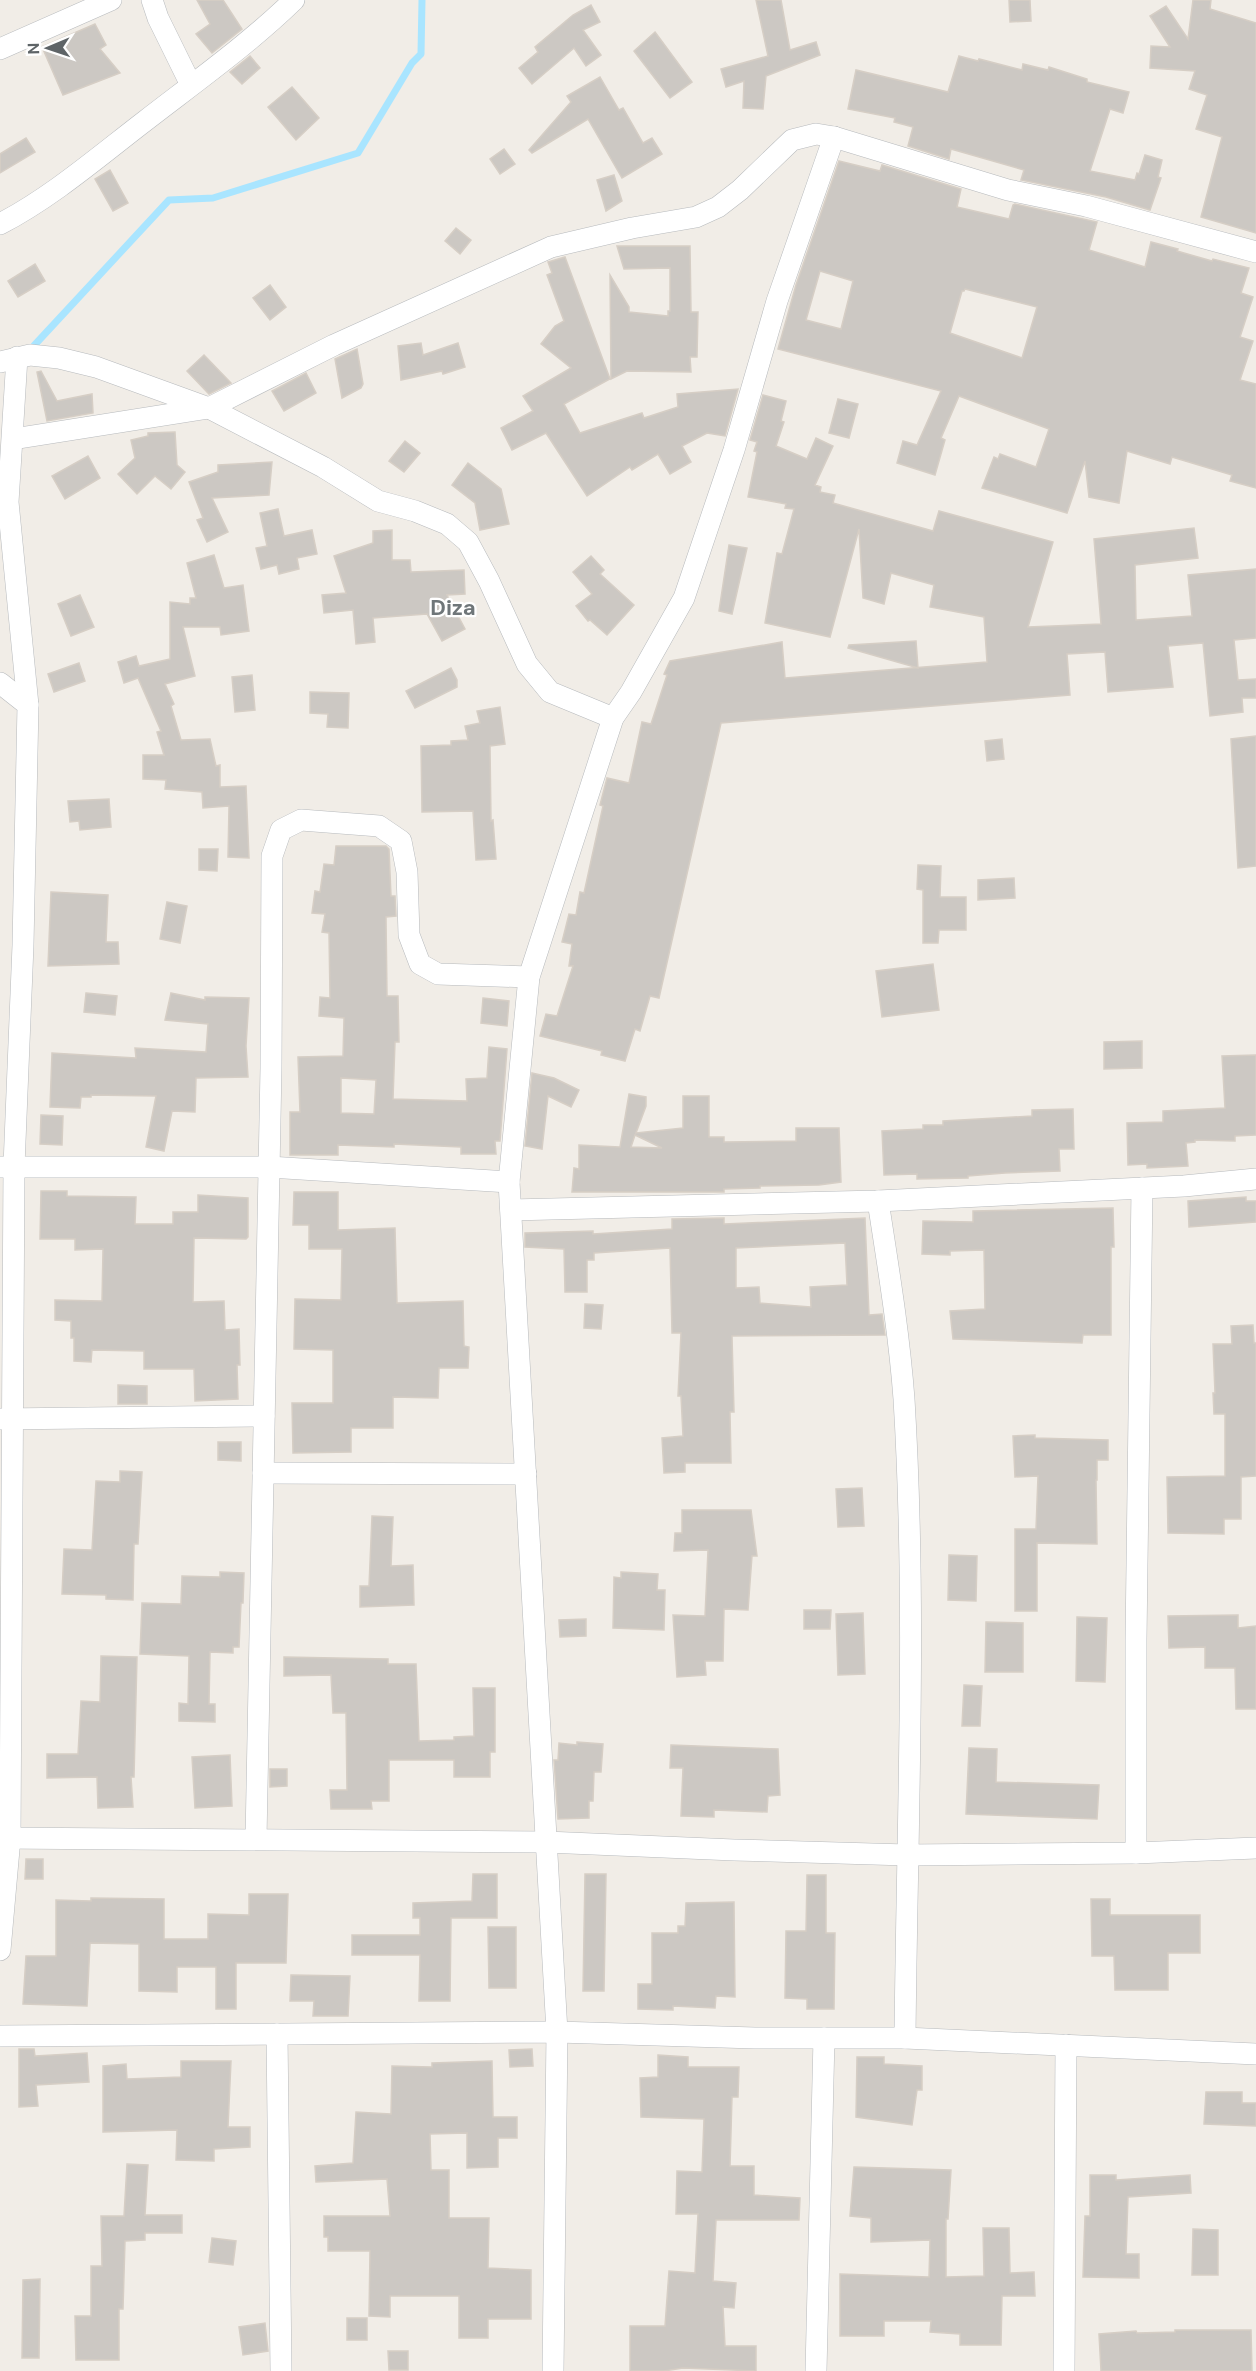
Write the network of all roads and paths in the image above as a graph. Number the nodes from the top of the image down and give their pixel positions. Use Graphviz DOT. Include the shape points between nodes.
graph roads {
  1 [pos="111,0"];
  2 [pos="152,0"];
  3 [pos="294,0"];
  4 [pos="0,49"];
  5 [pos="192,85"];
  6 [pos="834,137"];
  7 [pos="0,224"];
  8 [pos="1256,252"];
  9 [pos="9,359"];
  10 [pos="209,408"];
  11 [pos="13,439"];
  12 [pos="4,505"];
  13 [pos="0,683"];
  14 [pos="27,705"];
  15 [pos="613,718"];
  16 [pos="529,977"];
  17 [pos="7,1167"];
  18 [pos="269,1167"];
  19 [pos="1256,1179"];
  20 [pos="509,1182"];
  21 [pos="1142,1188"];
  22 [pos="878,1201"];
  23 [pos="511,1210"];
  24 [pos="264,1416"];
  25 [pos="6,1419"];
  26 [pos="263,1473"];
  27 [pos="526,1474"];
  28 [pos="5,1838"];
  29 [pos="256,1839"];
  30 [pos="546,1842"];
  31 [pos="1256,1848"];
  32 [pos="1136,1853"];
  33 [pos="907,1855"];
  34 [pos="0,1950"];
  35 [pos="557,2032"];
  36 [pos="277,2034"];
  37 [pos="0,2036"];
  38 [pos="824,2038"];
  39 [pos="905,2038"];
  40 [pos="1066,2045"];
  41 [pos="1256,2054"];
  42 [pos="281,2371"];
  43 [pos="553,2371"];
  44 [pos="816,2371"];
  45 [pos="1064,2371"];
  1 -- 4 [label="street"];
  2 -- 5 [label="street"];
  3 -- 5 [label="street"];
  5 -- 7 [label="street" via="90,163"];
  6 -- 8 [label="street" via="1008,190 1086,206"];
  6 -- 10 [label="street" via="816,135 792,140 740,190 696,218 552,247 334,345"];
  6 -- 15 [label="street" via="777,301 734,450 684,598"];
  9 -- 10 [label="street" via="30,355 96,367"];
  9 -- 11 [label="street"];
  10 -- 11 [label="street"];
  10 -- 15 [label="street" via="323,466 378,501 447,524 468,542 527,664 550,692"];
  11 -- 12 [label="street"];
  12 -- 14 [label="street"];
  13 -- 14 [label="street"];
  14 -- 17 [label="street" via="24,945"];
  15 -- 16 [label="street"];
  16 -- 18 [label="street" via="438,974 420,964 409,935 407,873 401,841 379,826 301,820 281,830 272,856"];
  16 -- 20 [label="street"];
  17 -- 18 [label="street"];
  17 -- 25 [label="street"];
  18 -- 20 [label="street"];
  18 -- 24 [label="street"];
  19 -- 21 [label="street"];
  20 -- 23 [label="street"];
  21 -- 22 [label="street"];
  21 -- 32 [label="street"];
  22 -- 23 [label="street"];
  22 -- 33 [label="street" via="904,1397 912,1651"];
  23 -- 27 [label="street"];
  24 -- 25 [label="street"];
  24 -- 26 [label="street"];
  25 -- 28 [label="street"];
  26 -- 27 [label="street"];
  26 -- 29 [label="street"];
  27 -- 30 [label="street"];
  28 -- 29 [label="street"];
  28 -- 34 [label="street"];
  29 -- 30 [label="street"];
  30 -- 33 [label="street"];
  30 -- 35 [label="street"];
  31 -- 32 [label="street"];
  32 -- 33 [label="street"];
  33 -- 39 [label="street"];
  35 -- 36 [label="street"];
  35 -- 38 [label="street"];
  35 -- 43 [label="street"];
  36 -- 37 [label="street"];
  36 -- 42 [label="street"];
  38 -- 39 [label="street"];
  38 -- 44 [label="street"];
  39 -- 40 [label="street"];
  40 -- 41 [label="street"];
  40 -- 45 [label="street"];
}
